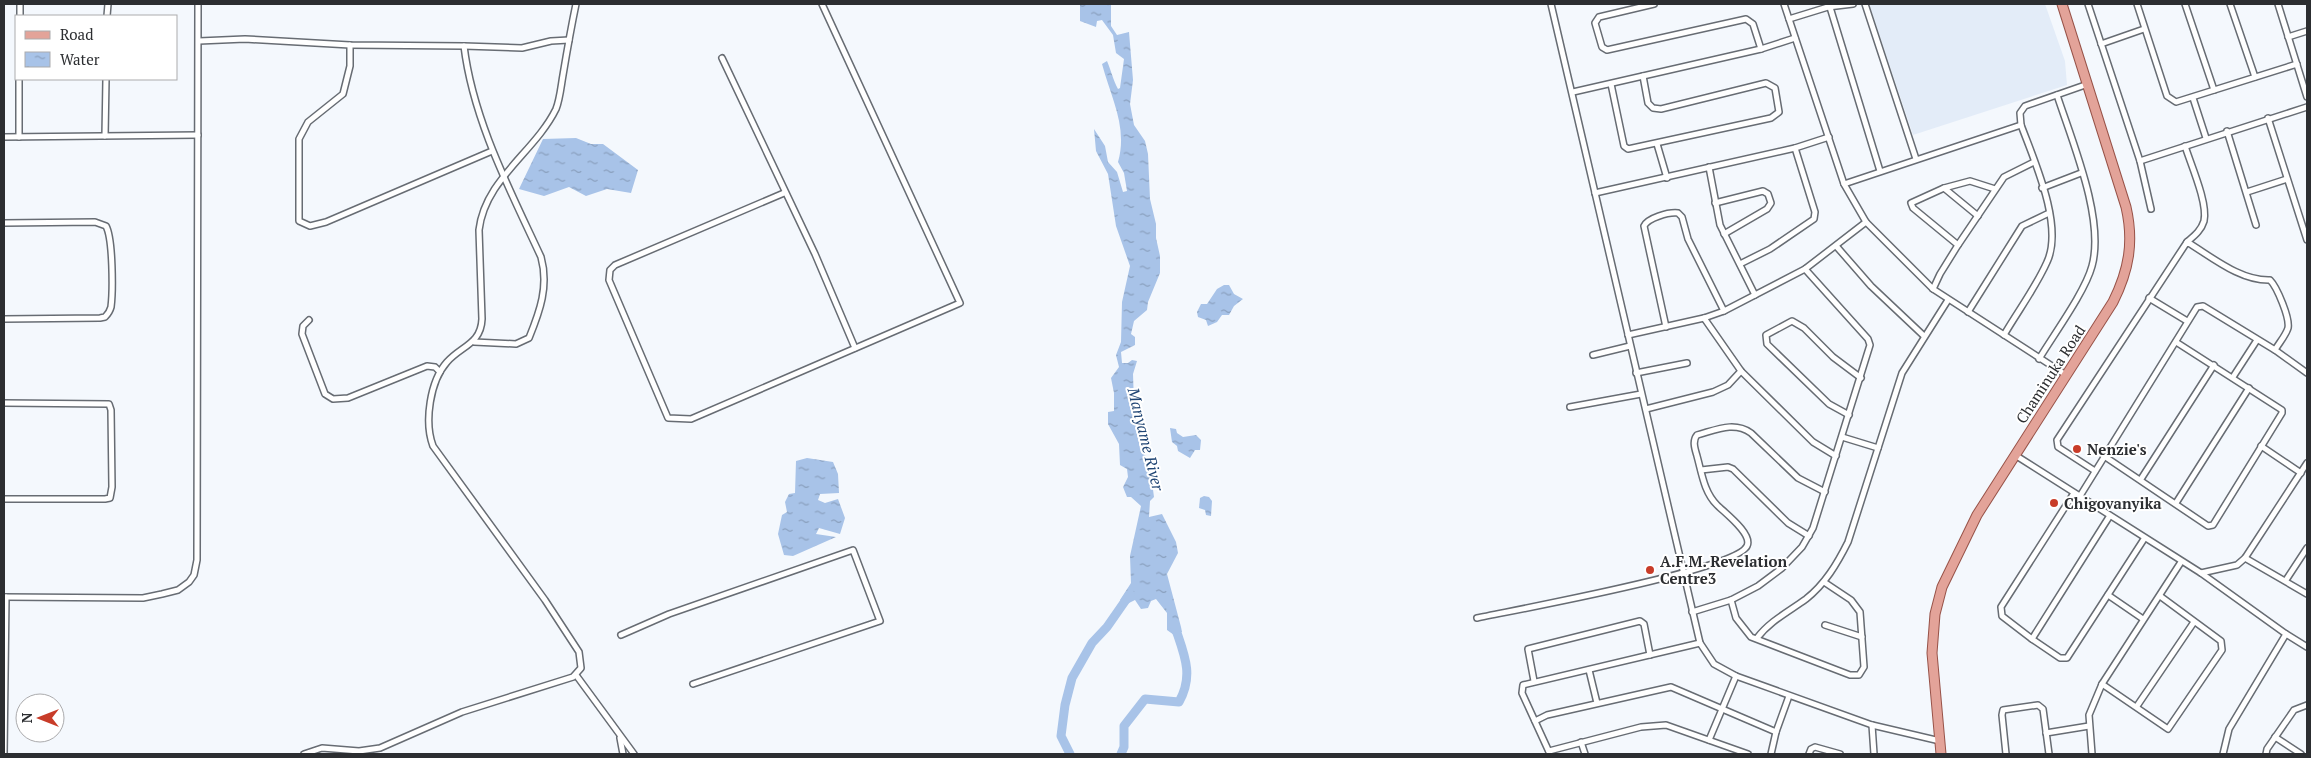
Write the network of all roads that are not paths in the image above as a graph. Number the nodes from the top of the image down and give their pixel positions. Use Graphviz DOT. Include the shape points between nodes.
graph roads {
  1 [pos="198,4"];
  2 [pos="576,4"];
  3 [pos="822,4"];
  4 [pos="1552,4"];
  5 [pos="1654,4"];
  6 [pos="1784,4"];
  7 [pos="1853,4"];
  8 [pos="1865,4"];
  9 [pos="2062,4"];
  10 [pos="2088,4"];
  11 [pos="2137,4"];
  12 [pos="2185,4"];
  13 [pos="2230,4"];
  14 [pos="2278,4"];
  15 [pos="1829,6"];
  16 [pos="1789,19"];
  17 [pos="2144,29"];
  18 [pos="2307,31"];
  19 [pos="2288,37"];
  20 [pos="1795,38"];
  21 [pos="569,40"];
  22 [pos="199,41"];
  23 [pos="2102,44"];
  24 [pos="350,45"];
  25 [pos="464,46"];
  26 [pos="1761,49"];
  27 [pos="722,58"];
  28 [pos="2297,64"];
  29 [pos="1644,76"];
  30 [pos="2255,78"];
  31 [pos="20,80"];
  32 [pos="106,80"];
  33 [pos="1611,84"];
  34 [pos="2088,84"];
  35 [pos="2214,90"];
  36 [pos="1573,92"];
  37 [pos="2057,95"];
  38 [pos="2307,97"];
  39 [pos="2193,98"];
  40 [pos="2307,107"];
  41 [pos="2268,118"];
  42 [pos="2021,125"];
  43 [pos="2227,131"];
  44 [pos="198,135"];
  45 [pos="105,136"];
  46 [pos="4,137"];
  47 [pos="19,137"];
  48 [pos="1829,137"];
  49 [pos="2206,138"];
  50 [pos="1657,144"];
  51 [pos="2185,146"];
  52 [pos="1795,148"];
  53 [pos="492,150"];
  54 [pos="1916,159"];
  55 [pos="2034,162"];
  56 [pos="2140,162"];
  57 [pos="1709,167"];
  58 [pos="1880,171"];
  59 [pos="2081,173"];
  60 [pos="503,175"];
  61 [pos="1667,178"];
  62 [pos="2287,179"];
  63 [pos="1844,184"];
  64 [pos="1944,188"];
  65 [pos="2042,188"];
  66 [pos="1995,189"];
  67 [pos="2247,192"];
  68 [pos="784,193"];
  69 [pos="1595,193"];
  70 [pos="1715,203"];
  71 [pos="2151,208"];
  72 [pos="2050,213"];
  73 [pos="1978,216"];
  74 [pos="2304,220"];
  75 [pos="1866,222"];
  76 [pos="4,223"];
  77 [pos="2256,225"];
  78 [pos="1724,234"];
  79 [pos="2307,240"];
  80 [pos="2187,242"];
  81 [pos="1958,245"];
  82 [pos="1837,247"];
  83 [pos="1740,264"];
  84 [pos="1805,269"];
  85 [pos="1933,289"];
  86 [pos="1755,295"];
  87 [pos="2149,298"];
  88 [pos="1948,300"];
  89 [pos="1724,311"];
  90 [pos="1968,312"];
  91 [pos="1704,318"];
  92 [pos="4,319"];
  93 [pos="309,320"];
  94 [pos="2187,321"];
  95 [pos="1666,327"];
  96 [pos="1628,335"];
  97 [pos="2004,335"];
  98 [pos="1924,336"];
  99 [pos="2257,340"];
  100 [pos="474,342"];
  101 [pos="2176,342"];
  102 [pos="1630,346"];
  103 [pos="855,348"];
  104 [pos="2275,350"];
  105 [pos="1593,355"];
  106 [pos="2039,359"];
  107 [pos="1687,363"];
  108 [pos="2214,366"];
  109 [pos="1741,371"];
  110 [pos="440,372"];
  111 [pos="1636,373"];
  112 [pos="2307,373"];
  113 [pos="2066,375"];
  114 [pos="2233,377"];
  115 [pos="1861,378"];
  116 [pos="2249,388"];
  117 [pos="1641,394"];
  118 [pos="4,403"];
  119 [pos="1570,408"];
  120 [pos="1646,409"];
  121 [pos="1849,415"];
  122 [pos="1842,436"];
  123 [pos="2261,446"];
  124 [pos="1878,448"];
  125 [pos="2015,455"];
  126 [pos="1836,456"];
  127 [pos="2104,456"];
  128 [pos="2307,463"];
  129 [pos="1701,470"];
  130 [pos="2095,471"];
  131 [pos="2301,473"];
  132 [pos="2140,479"];
  133 [pos="1824,492"];
  134 [pos="2074,492"];
  135 [pos="2080,496"];
  136 [pos="4,499"];
  137 [pos="2176,503"];
  138 [pos="2109,517"];
  139 [pos="1809,536"];
  140 [pos="2144,539"];
  141 [pos="2307,548"];
  142 [pos="2245,558"];
  143 [pos="2181,562"];
  144 [pos="1682,572"];
  145 [pos="2200,574"];
  146 [pos="2286,580"];
  147 [pos="1824,582"];
  148 [pos="2307,594"];
  149 [pos="2108,595"];
  150 [pos="2160,596"];
  151 [pos="5,598"];
  152 [pos="1731,600"];
  153 [pos="1692,612"];
  154 [pos="1477,618"];
  155 [pos="2144,619"];
  156 [pos="2194,622"];
  157 [pos="1825,625"];
  158 [pos="2286,634"];
  159 [pos="621,635"];
  160 [pos="1862,637"];
  161 [pos="1757,638"];
  162 [pos="2032,639"];
  163 [pos="1700,643"];
  164 [pos="2307,647"];
  165 [pos="1650,655"];
  166 [pos="1589,670"];
  167 [pos="576,675"];
  168 [pos="1736,676"];
  169 [pos="1534,681"];
  170 [pos="692,684"];
  171 [pos="2102,684"];
  172 [pos="1790,696"];
  173 [pos="1597,703"];
  174 [pos="2307,705"];
  175 [pos="2137,706"];
  176 [pos="1722,708"];
  177 [pos="1535,721"];
  178 [pos="1872,725"];
  179 [pos="2089,726"];
  180 [pos="1776,732"];
  181 [pos="2046,733"];
  182 [pos="619,734"];
  183 [pos="2275,736"];
  184 [pos="1709,740"];
  185 [pos="1940,741"];
  186 [pos="1581,742"];
  187 [pos="1549,753"];
  188 [pos="4,754"];
  189 [pos="304,754"];
  190 [pos="623,754"];
  191 [pos="634,754"];
  192 [pos="1585,754"];
  193 [pos="1748,754"];
  194 [pos="1771,754"];
  195 [pos="1809,754"];
  196 [pos="1840,754"];
  197 [pos="1874,754"];
  198 [pos="1941,754"];
  199 [pos="2006,754"];
  200 [pos="2049,754"];
  201 [pos="2092,754"];
  202 [pos="2223,754"];
  203 [pos="2266,754"];
  204 [pos="2301,754"];
  1 -- 22 [label="street"];
  2 -- 21 [label="street"];
  3 -- 103 [label="street" via="960,302"];
  4 -- 36 [label="street"];
  5 -- 26 [label="street" via="1597,19 1595,23 1603,48 1607,50 1746,19 1752,24"];
  6 -- 16 [label="street"];
  7 -- 15 [label="street"];
  8 -- 54 [label="street"];
  9 -- 34 [label="main road, Chaminuka Road"];
  10 -- 23 [label="street"];
  11 -- 17 [label="street"];
  12 -- 35 [label="street"];
  13 -- 30 [label="street"];
  14 -- 19 [label="street"];
  15 -- 16 [label="street"];
  15 -- 58 [label="street"];
  16 -- 20 [label="street"];
  17 -- 23 [label="street"];
  17 -- 39 [label="street" via="2167,96 2176,102"];
  18 -- 19 [label="street"];
  19 -- 28 [label="street"];
  20 -- 26 [label="street"];
  20 -- 48 [label="street"];
  21 -- 25 [label="street" via="522,48"];
  21 -- 60 [label="street" via="557,107 544,129"];
  22 -- 24 [label="street" via="263,39"];
  22 -- 44 [label="street"];
  23 -- 56 [label="street"];
  24 -- 25 [label="street"];
  24 -- 53 [label="street" via="350,66 343,94 308,122 299,139 299,221 310,226 326,222"];
  25 -- 53 [label="street" via="467,69"];
  26 -- 29 [label="street"];
  27 -- 68 [label="street"];
  28 -- 30 [label="street"];
  28 -- 38 [label="street"];
  29 -- 33 [label="street"];
  29 -- 50 [label="street" via="1648,103 1657,109 1766,83 1774,88 1780,107 1777,115 1771,118"];
  30 -- 35 [label="street"];
  31 -- 47 [label="street"];
  32 -- 45 [label="street"];
  33 -- 36 [label="street"];
  33 -- 50 [label="street" via="1624,146 1632,149"];
  34 -- 37 [label="street"];
  34 -- 113 [label="main road, Chaminuka Road" via="2126,208 2130,247 2126,274 2120,288"];
  35 -- 39 [label="street"];
  36 -- 69 [label="street"];
  37 -- 42 [label="street" via="2025,106 2020,113"];
  37 -- 59 [label="street"];
  39 -- 49 [label="street"];
  40 -- 41 [label="street"];
  41 -- 43 [label="street"];
  41 -- 62 [label="street"];
  42 -- 54 [label="street"];
  42 -- 55 [label="street"];
  43 -- 49 [label="street"];
  43 -- 67 [label="street"];
  44 -- 45 [label="street"];
  44 -- 151 [label="street" via="197,560 194,574 190,582 178,590 143,598"];
  45 -- 47 [label="street"];
  46 -- 47 [label="street"];
  48 -- 52 [label="street"];
  48 -- 63 [label="street"];
  49 -- 51 [label="street"];
  50 -- 61 [label="street"];
  51 -- 56 [label="street"];
  51 -- 80 [label="street" via="2204,208 2204,221 2198,233"];
  52 -- 57 [label="street"];
  52 -- 83 [label="street" via="1814,219 1786,239"];
  53 -- 60 [label="street"];
  54 -- 58 [label="street"];
  55 -- 65 [label="street"];
  55 -- 66 [label="street" via="2004,177"];
  56 -- 71 [label="street"];
  57 -- 61 [label="street"];
  57 -- 70 [label="street"];
  58 -- 63 [label="street"];
  59 -- 65 [label="street"];
  59 -- 106 [label="street" via="2095,224 2093,260 2082,288"];
  60 -- 100 [label="street" via="486,204 480,223 482,327"];
  60 -- 100 [label="street" via="541,257 545,287 529,338 516,344"];
  61 -- 69 [label="street"];
  62 -- 67 [label="street"];
  62 -- 74 [label="street"];
  63 -- 75 [label="street"];
  64 -- 66 [label="street" via="1970,180"];
  64 -- 73 [label="street"];
  64 -- 81 [label="street" via="1911,203 1912,208"];
  65 -- 72 [label="street"];
  66 -- 73 [label="street"];
  67 -- 77 [label="street"];
  68 -- 103 [label="street"];
  68 -- 103 [label="street" via="615,265 610,270 609,280 668,418 691,419"];
  69 -- 96 [label="street"];
  70 -- 78 [label="street"];
  70 -- 78 [label="street" via="1763,191 1772,203 1768,209"];
  72 -- 90 [label="street" via="2022,226"];
  72 -- 97 [label="street" via="2053,242 2048,262"];
  73 -- 81 [label="street"];
  74 -- 79 [label="street"];
  75 -- 82 [label="street"];
  75 -- 85 [label="street"];
  76 -- 92 [label="street" via="101,223 109,232 111,289 110,311 100,318"];
  78 -- 83 [label="street"];
  80 -- 87 [label="street"];
  80 -- 104 [label="street" via="2232,269 2258,280 2270,280 2275,285 2288,328"];
  81 -- 85 [label="street"];
  82 -- 84 [label="street"];
  82 -- 98 [label="street" via="1871,286"];
  83 -- 86 [label="street"];
  84 -- 86 [label="street"];
  84 -- 115 [label="street" via="1869,342"];
  85 -- 88 [label="street"];
  86 -- 89 [label="street"];
  87 -- 94 [label="street"];
  87 -- 130 [label="street" via="2057,440 2058,447"];
  88 -- 90 [label="street"];
  88 -- 98 [label="street"];
  89 -- 91 [label="street"];
  89 -- 95 [label="street" via="1688,239 1682,217 1674,212 1648,220 1644,226"];
  90 -- 97 [label="street"];
  91 -- 95 [label="street"];
  91 -- 109 [label="street"];
  93 -- 110 [label="street" via="303,326 302,334 325,394 333,399 348,398 427,366"];
  94 -- 99 [label="street" via="2197,307 2203,306"];
  94 -- 101 [label="street"];
  95 -- 96 [label="street"];
  96 -- 102 [label="street"];
  97 -- 106 [label="street"];
  98 -- 124 [label="street" via="1902,373"];
  99 -- 104 [label="street"];
  99 -- 114 [label="street"];
  100 -- 110 [label="street" via="452,356"];
  101 -- 108 [label="street"];
  101 -- 127 [label="street"];
  102 -- 105 [label="street"];
  102 -- 111 [label="street"];
  104 -- 112 [label="street"];
  106 -- 113 [label="street"];
  107 -- 111 [label="street"];
  108 -- 114 [label="street"];
  108 -- 132 [label="street"];
  109 -- 120 [label="street" via="1728,385 1713,392"];
  109 -- 126 [label="street" via="1813,442"];
  110 -- 167 [label="street" via="428,418 434,446 481,508 579,652 582,662"];
  111 -- 117 [label="street"];
  113 -- 125 [label="main road, Chaminuka Road"];
  114 -- 116 [label="street"];
  115 -- 121 [label="street"];
  115 -- 121 [label="street" via="1797,323 1790,321 1766,335 1767,344 1829,404"];
  116 -- 123 [label="street" via="2282,410"];
  116 -- 137 [label="street"];
  117 -- 119 [label="street"];
  117 -- 120 [label="street"];
  118 -- 136 [label="street" via="109,404 112,487 110,498 105,499"];
  120 -- 144 [label="street"];
  121 -- 122 [label="street"];
  122 -- 124 [label="street"];
  122 -- 126 [label="street"];
  123 -- 131 [label="street"];
  123 -- 137 [label="street" via="2213,525 2208,526"];
  124 -- 147 [label="street" via="1848,542"];
  125 -- 134 [label="street"];
  125 -- 185 [label="main road, Chaminuka Road" via="1977,515 1948,571 1938,599 1932,672"];
  126 -- 133 [label="street"];
  127 -- 130 [label="street"];
  127 -- 132 [label="street"];
  128 -- 131 [label="street"];
  129 -- 133 [label="street" via="1695,437 1738,426 1752,433 1804,483"];
  129 -- 139 [label="street" via="1734,469 1792,526"];
  129 -- 144 [label="street" via="1711,498 1747,536 1748,543 1745,549 1724,561"];
  130 -- 135 [label="street"];
  131 -- 142 [label="street"];
  132 -- 137 [label="street"];
  133 -- 139 [label="street"];
  134 -- 135 [label="street"];
  134 -- 162 [label="street" via="2001,607 2002,616"];
  135 -- 138 [label="street"];
  138 -- 140 [label="street"];
  138 -- 162 [label="street"];
  139 -- 152 [label="street" via="1782,568"];
  140 -- 143 [label="street"];
  140 -- 149 [label="street"];
  141 -- 146 [label="street"];
  142 -- 145 [label="street" via="2237,565"];
  142 -- 146 [label="street"];
  143 -- 145 [label="street"];
  143 -- 150 [label="street"];
  144 -- 153 [label="street"];
  144 -- 154 [label="street" via="1642,584"];
  145 -- 158 [label="street"];
  146 -- 148 [label="street"];
  147 -- 160 [label="street" via="1859,608"];
  147 -- 161 [label="street" via="1765,628"];
  149 -- 155 [label="street"];
  149 -- 162 [label="street" via="2067,658 2060,658"];
  150 -- 155 [label="street"];
  150 -- 156 [label="street"];
  151 -- 188 [label="street"];
  152 -- 153 [label="street"];
  152 -- 161 [label="street" via="1743,629"];
  153 -- 163 [label="street"];
  155 -- 171 [label="street"];
  156 -- 175 [label="street"];
  156 -- 175 [label="street" via="2221,641 2222,650 2168,728"];
  157 -- 160 [label="street"];
  158 -- 164 [label="street"];
  158 -- 202 [label="street" via="2229,729"];
  159 -- 170 [label="street" via="669,614 853,550 880,621"];
  160 -- 161 [label="street" via="1863,671 1854,676"];
  163 -- 165 [label="street"];
  163 -- 168 [label="street" via="1714,664"];
  165 -- 166 [label="street"];
  165 -- 169 [label="street" via="1644,624 1640,621 1528,649"];
  166 -- 169 [label="street"];
  166 -- 173 [label="street"];
  167 -- 182 [label="street"];
  167 -- 189 [label="street" via="462,712 380,748 359,751 322,748"];
  168 -- 172 [label="street"];
  168 -- 176 [label="street"];
  169 -- 177 [label="street" via="1525,684 1521,690"];
  171 -- 175 [label="street"];
  171 -- 179 [label="street" via="2089,715"];
  172 -- 178 [label="street"];
  172 -- 180 [label="street"];
  173 -- 176 [label="street" via="1671,687"];
  173 -- 177 [label="street" via="1546,715"];
  174 -- 183 [label="street" via="2294,710"];
  176 -- 180 [label="street"];
  176 -- 184 [label="street"];
  177 -- 187 [label="street"];
  178 -- 185 [label="street"];
  178 -- 197 [label="street"];
  179 -- 181 [label="street"];
  179 -- 201 [label="street"];
  180 -- 194 [label="street"];
  181 -- 199 [label="street" via="2043,708 2038,705 2003,710"];
  181 -- 200 [label="street"];
  182 -- 190 [label="street"];
  182 -- 191 [label="street"];
  183 -- 203 [label="street"];
  183 -- 204 [label="street"];
  184 -- 186 [label="street" via="1676,727 1660,725"];
  184 -- 193 [label="street"];
  185 -- 198 [label="main road, Chaminuka Road"];
  186 -- 187 [label="street"];
  186 -- 192 [label="street"];
  195 -- 196 [label="street" via="1815,747"];
}
